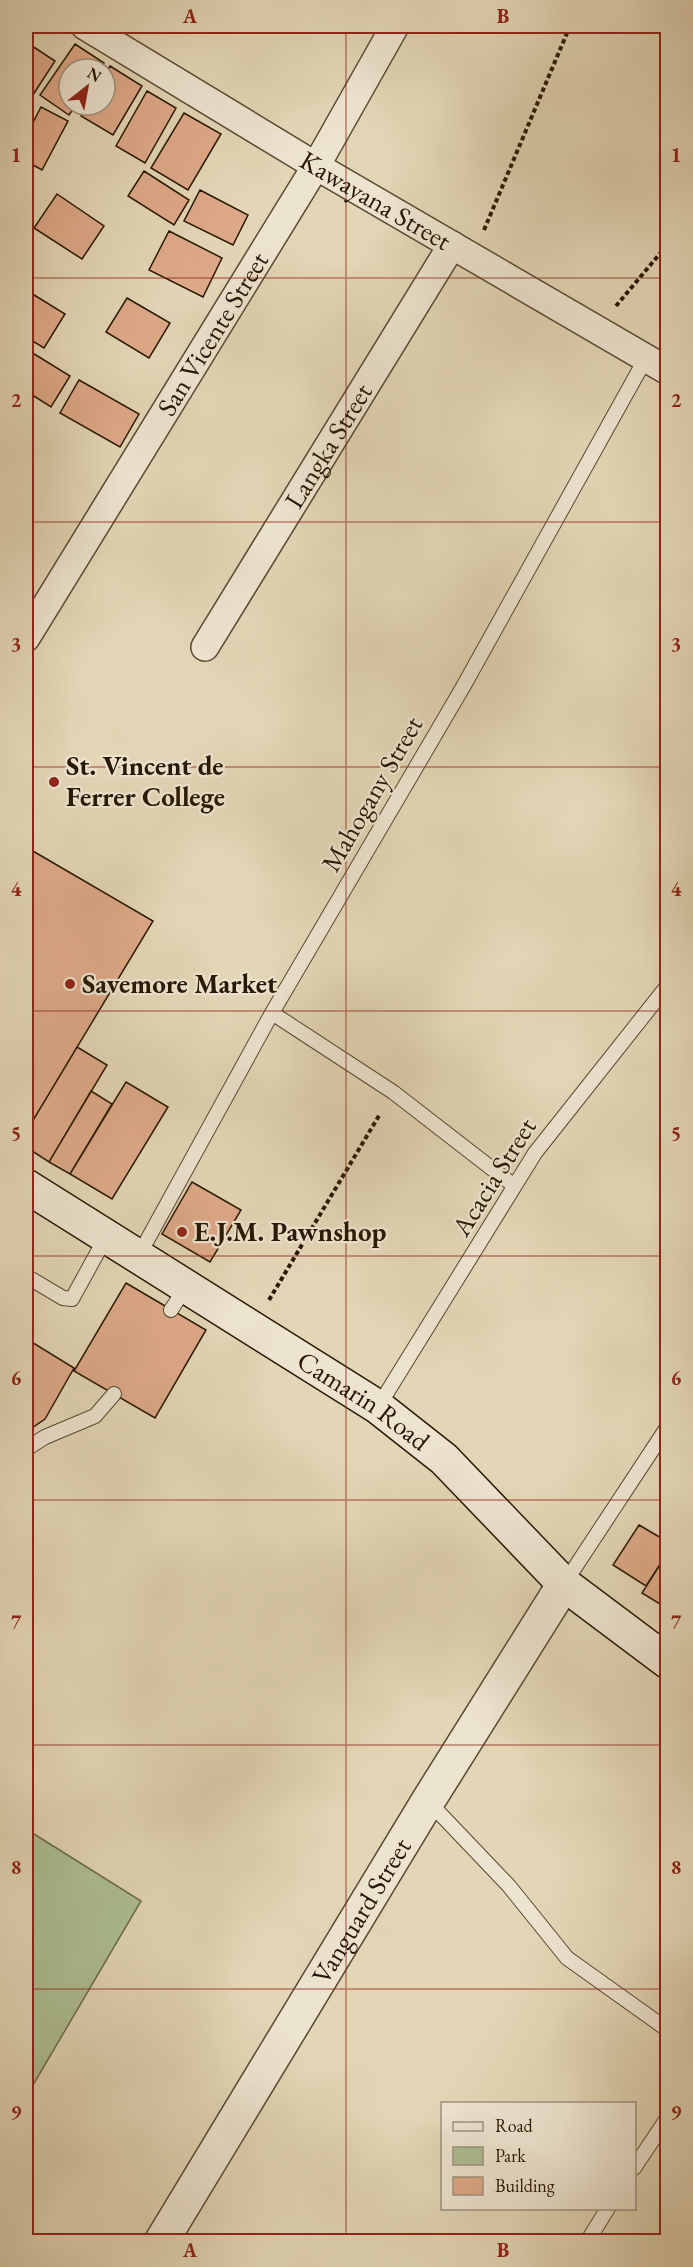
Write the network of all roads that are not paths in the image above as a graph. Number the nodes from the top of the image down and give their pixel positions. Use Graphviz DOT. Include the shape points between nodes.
graph roads {
  1 [pos="86,26"];
  2 [pos="395,26"];
  3 [pos="315,166"];
  4 [pos="462,251"];
  5 [pos="657,364"];
  6 [pos="26,638"];
  7 [pos="205,648"];
  8 [pos="668,985"];
  9 [pos="272,1013"];
  10 [pos="513,1185"];
  11 [pos="26,1187"];
  12 [pos="107,1236"];
  13 [pos="139,1255"];
  14 [pos="26,1276"];
  15 [pos="114,1394"];
  16 [pos="378,1407"];
  17 [pos="668,1426"];
  18 [pos="26,1449"];
  19 [pos="564,1584"];
  20 [pos="668,1662"];
  21 [pos="428,1801"];
  22 [pos="668,2030"];
  23 [pos="668,2117"];
  24 [pos="636,2165"];
  25 [pos="607,2210"];
  26 [pos="161,2241"];
  27 [pos="587,2241"];
  1 -- 3 [label="street, Kawayana Street"];
  2 -- 3 [label="street, San Vicente Street"];
  3 -- 4 [label="street, Kawayana Street"];
  3 -- 6 [label="street, San Vicente Street"];
  4 -- 5 [label="street, Kawayana Street"];
  4 -- 7 [label="street, Langka Street"];
  5 -- 9 [label="lane, Mahogany Street"];
  8 -- 10 [label="lane, Acacia Street" via="555,1124"];
  9 -- 10 [label="lane" via="393,1092"];
  9 -- 13 [label="lane, Mahogany Street"];
  10 -- 16 [label="lane, Acacia Street"];
  11 -- 12 [label="main road, Camarin Road"];
  12 -- 13 [label="main road, Camarin Road"];
  12 -- 14 [label="lane" via="72,1299 63,1298"];
  13 -- 16 [label="main road, Camarin Road" via="179,1298 253,1327"];
  15 -- 18 [label="lane" via="95,1416"];
  16 -- 19 [label="main road, Camarin Road" via="444,1459"];
  17 -- 19 [label="lane"];
  19 -- 20 [label="main road, Camarin Road"];
  19 -- 21 [label="main road, Vanguard Street"];
  21 -- 22 [label="lane" via="509,1886 567,1958"];
  21 -- 26 [label="main road, Vanguard Street"];
  23 -- 24 [label="lane"];
  25 -- 27 [label="lane"];
}
